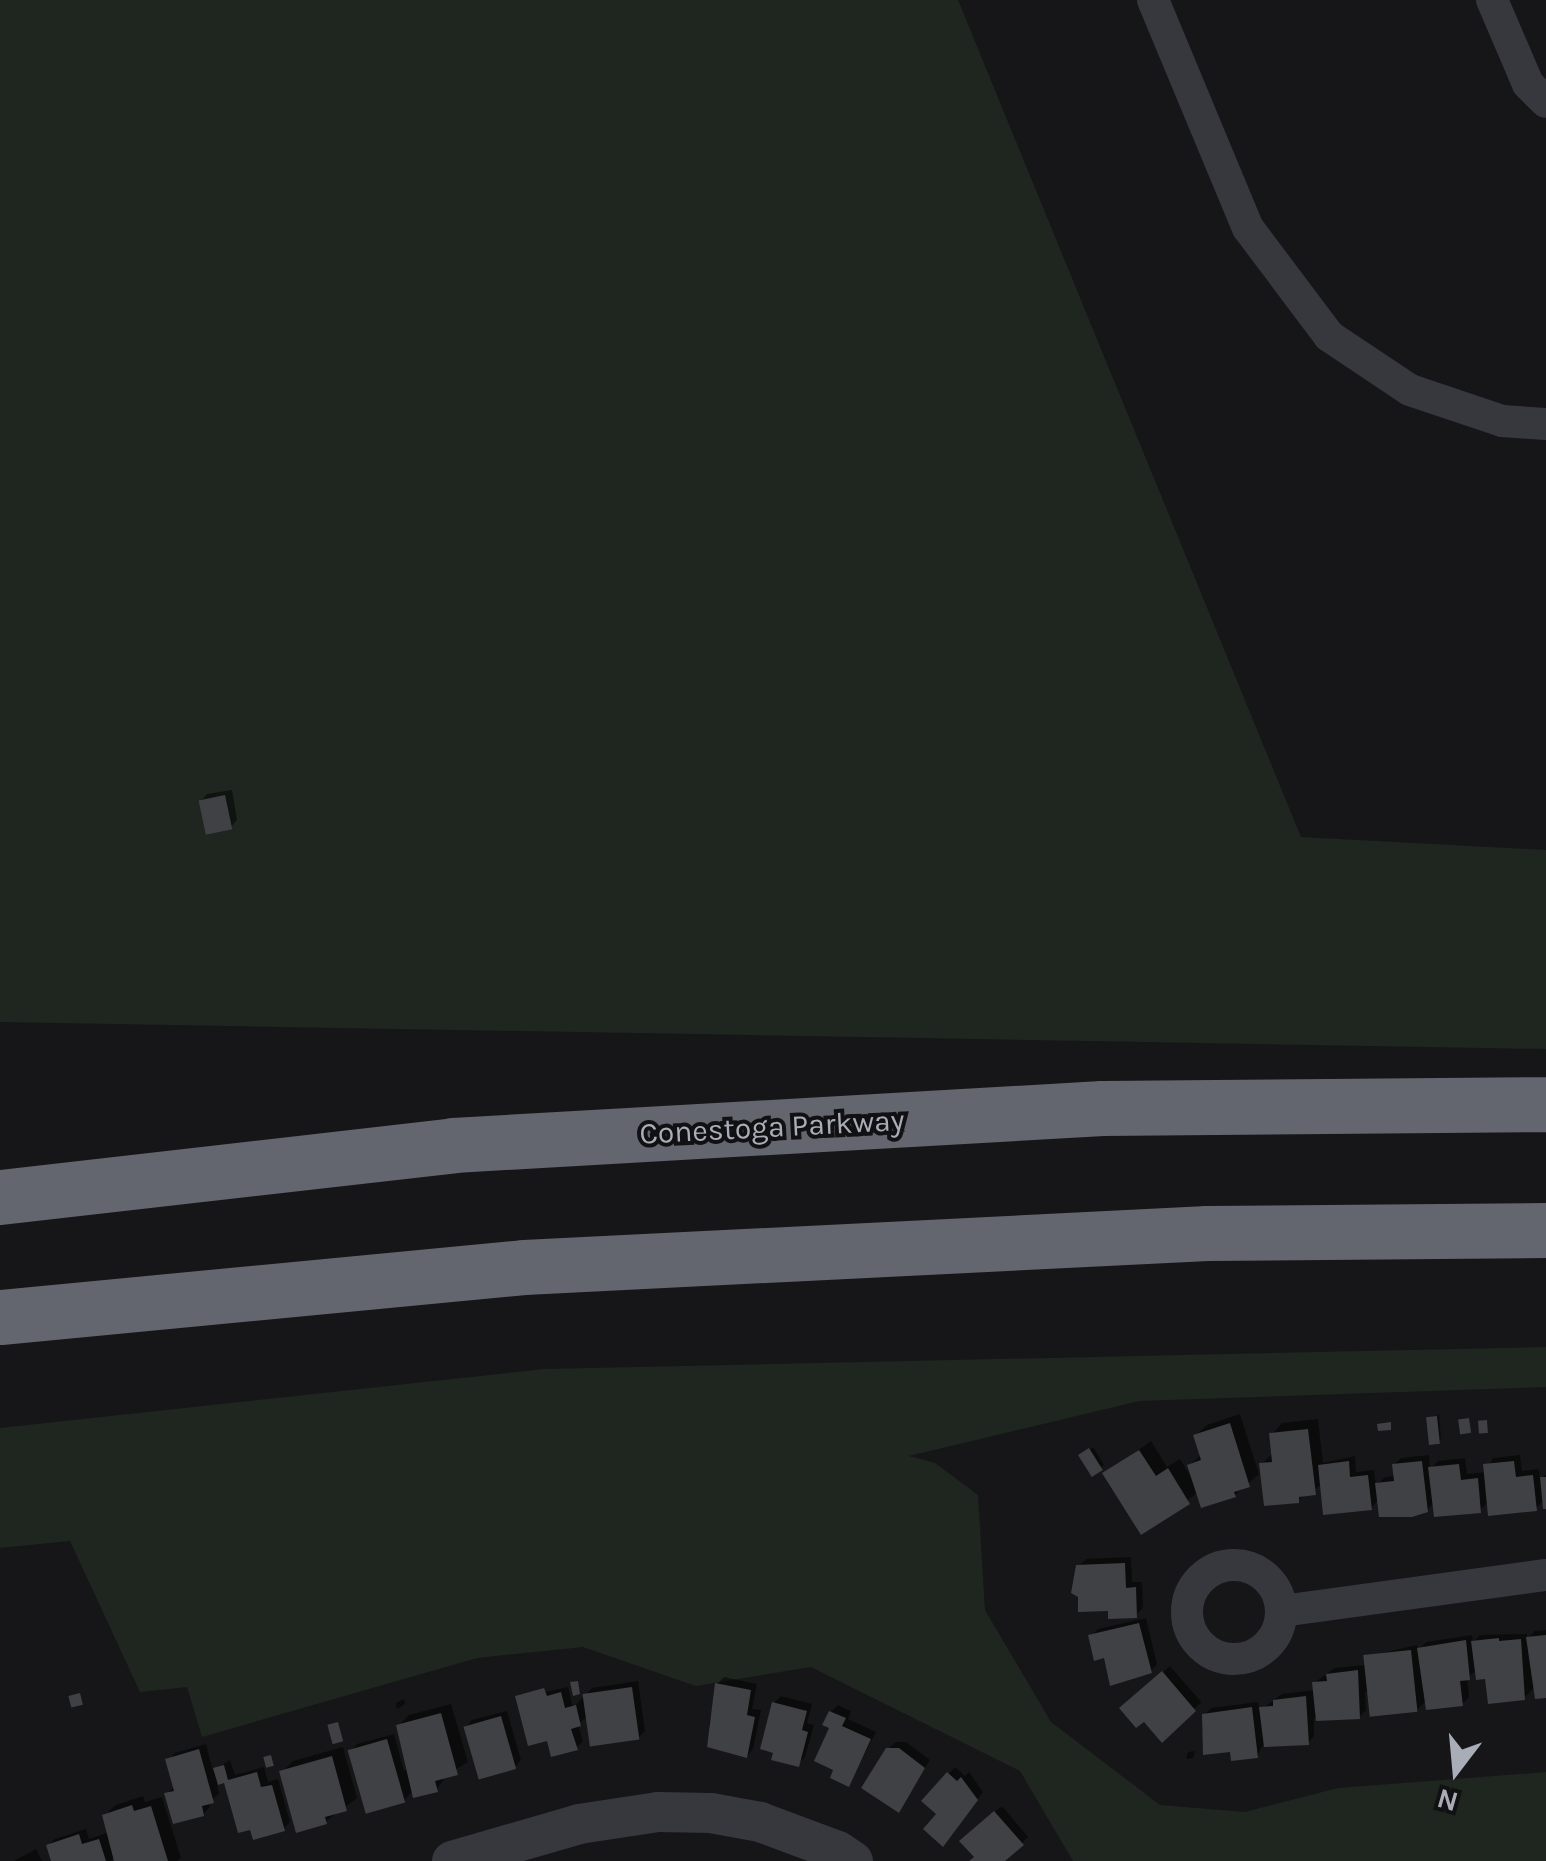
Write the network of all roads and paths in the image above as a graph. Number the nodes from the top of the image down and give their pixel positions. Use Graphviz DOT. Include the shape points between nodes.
graph roads {
  1 [pos="1153,0"];
  2 [pos="1492,0"];
  3 [pos="1546,102"];
  4 [pos="1546,424"];
  5 [pos="1546,1104"];
  6 [pos="0,1197"];
  7 [pos="1546,1230"];
  8 [pos="0,1317"];
  9 [pos="1546,1575"];
  10 [pos="1282,1611"];
  11 [pos="452,1861"];
  12 [pos="853,1861"];
  1 -- 4 [label="street" via="1248,228 1330,336 1410,390 1502,421"];
  2 -- 3 [label="street" via="1528,84"];
  5 -- 6 [label="highway, Conestoga Parkway" via="1102,1108 453,1145"];
  7 -- 8 [label="highway" via="1207,1233 524,1267"];
  9 -- 10 [label="street"];
  11 -- 12 [label="street" via="578,1824 658,1812 760,1822"];
}
